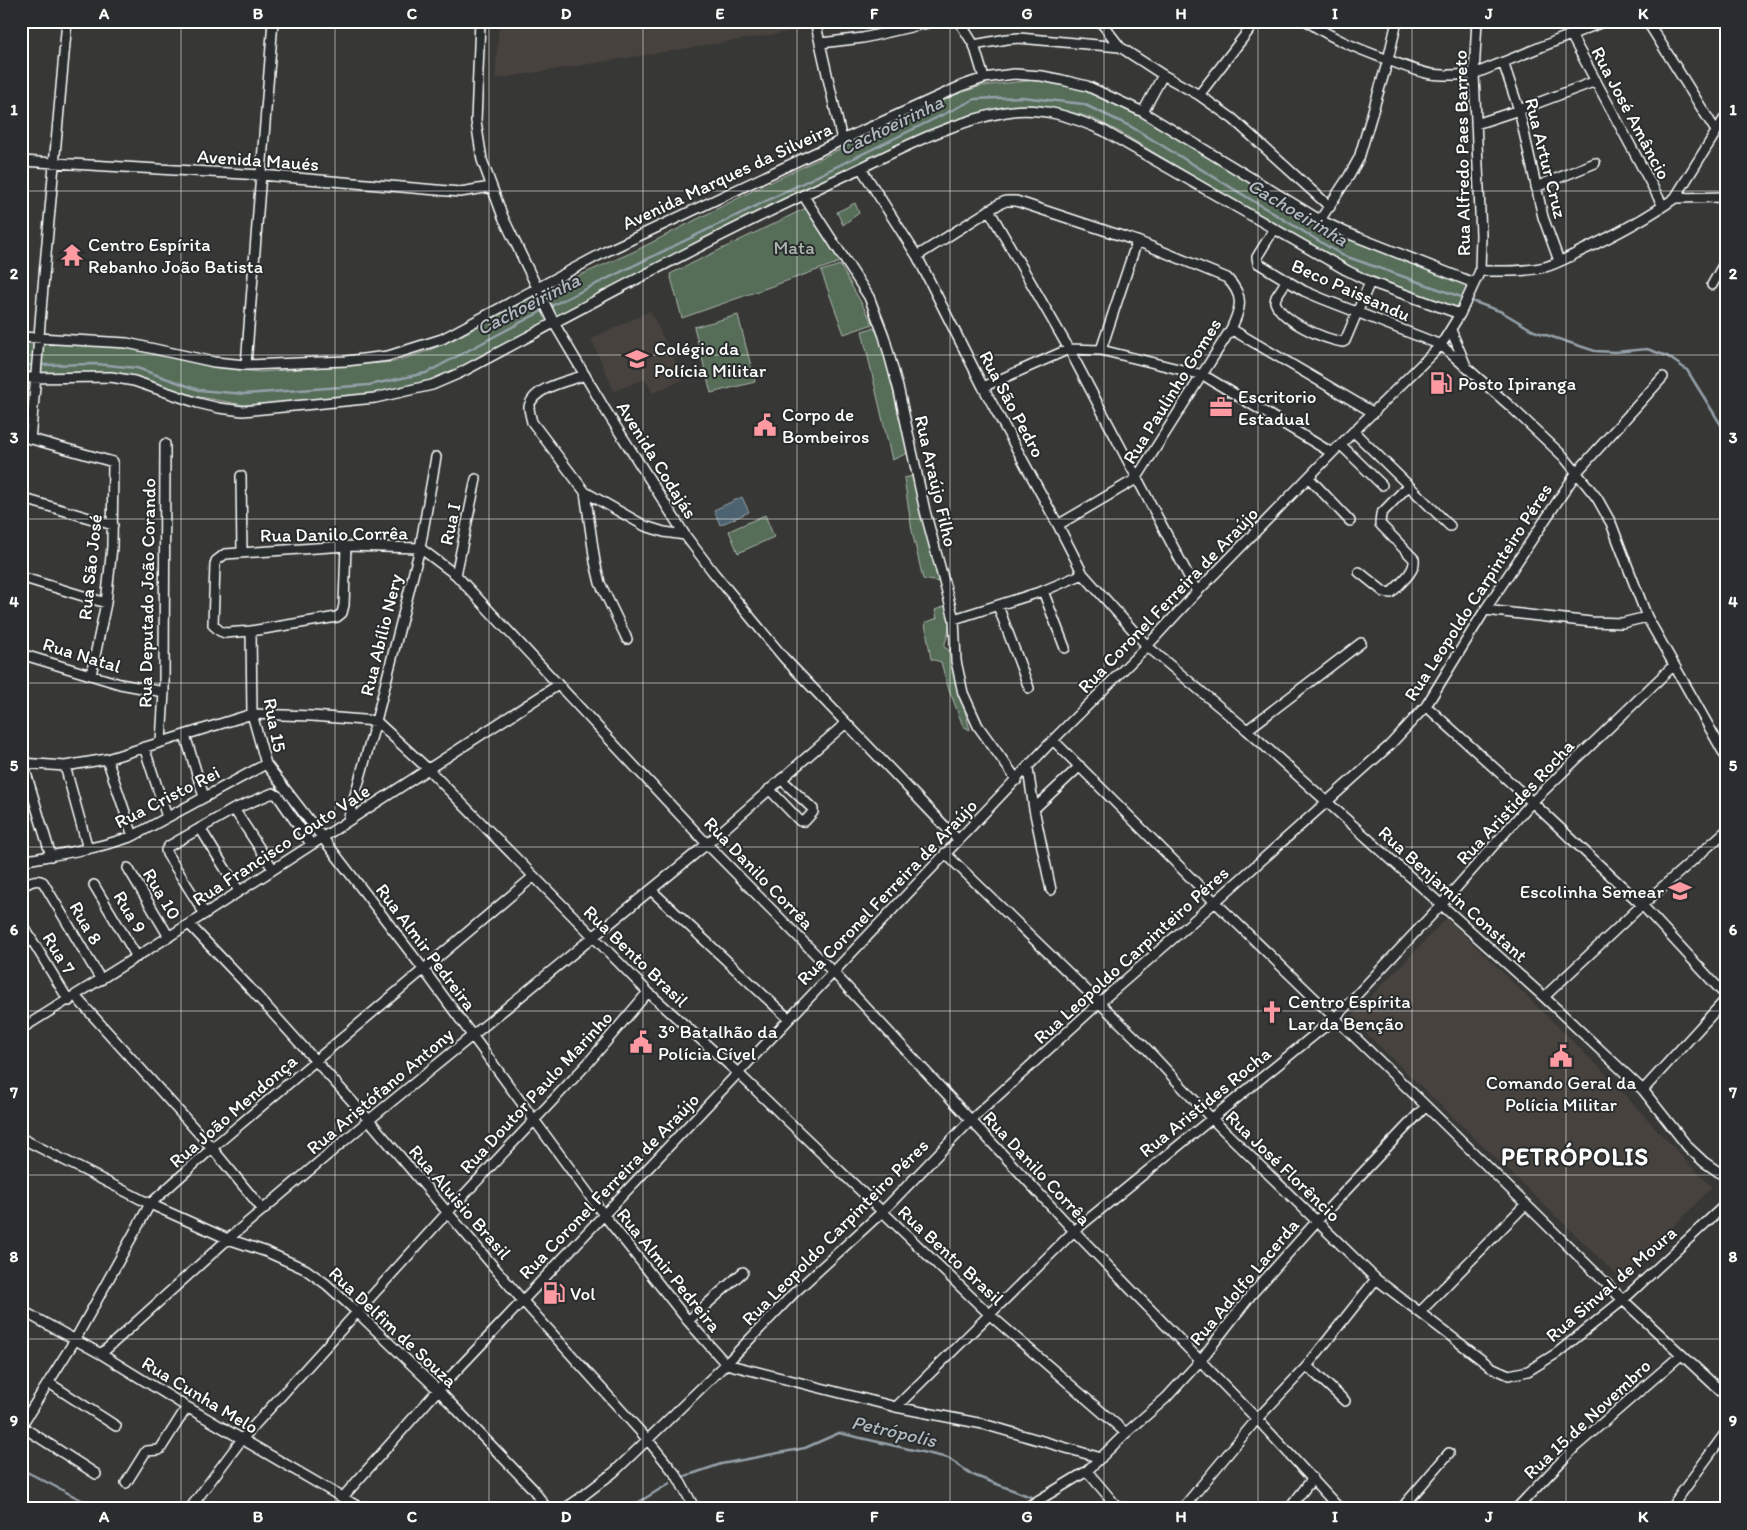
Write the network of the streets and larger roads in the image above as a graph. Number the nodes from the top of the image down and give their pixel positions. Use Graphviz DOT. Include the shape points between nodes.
graph roads {
  1 [pos="67,21"];
  2 [pos="273,21"];
  3 [pos="480,21"];
  4 [pos="815,21"];
  5 [pos="936,21"];
  6 [pos="959,21"];
  7 [pos="1100,21"];
  8 [pos="1256,21"];
  9 [pos="1307,21"];
  10 [pos="1397,21"];
  11 [pos="1478,21"];
  12 [pos="1605,21"];
  13 [pos="1647,21"];
  14 [pos="1589,24"];
  15 [pos="1571,35"];
  16 [pos="821,43"];
  17 [pos="974,45"];
  18 [pos="1120,47"];
  19 [pos="1388,60"];
  20 [pos="1503,62"];
  21 [pos="1474,74"];
  22 [pos="1164,75"];
  23 [pos="984,78"];
  24 [pos="1596,81"];
  25 [pos="1199,95"];
  26 [pos="1518,110"];
  27 [pos="1143,112"];
  28 [pos="1726,116"];
  29 [pos="1476,124"];
  30 [pos="1716,130"];
  31 [pos="842,140"];
  32 [pos="21,161"];
  33 [pos="53,163"];
  34 [pos="1595,163"];
  35 [pos="861,168"];
  36 [pos="261,175"];
  37 [pos="491,187"];
  38 [pos="1536,187"];
  39 [pos="803,195"];
  40 [pos="1726,197"];
  41 [pos="1675,198"];
  42 [pos="1664,206"];
  43 [pos="1330,207"];
  44 [pos="989,210"];
  45 [pos="1320,220"];
  46 [pos="1274,230"];
  47 [pos="1137,241"];
  48 [pos="917,256"];
  49 [pos="1726,260"];
  50 [pos="1559,261"];
  51 [pos="1480,271"];
  52 [pos="1287,280"];
  53 [pos="1370,282"];
  54 [pos="1473,285"];
  55 [pos="1712,285"];
  56 [pos="539,291"];
  57 [pos="1461,311"];
  58 [pos="1357,313"];
  59 [pos="553,320"];
  60 [pos="1231,329"];
  61 [pos="1451,330"];
  62 [pos="21,337"];
  63 [pos="39,341"];
  64 [pos="1441,345"];
  65 [pos="1069,349"];
  66 [pos="1101,350"];
  67 [pos="246,365"];
  68 [pos="1468,368"];
  69 [pos="1203,374"];
  70 [pos="37,375"];
  71 [pos="585,376"];
  72 [pos="1663,377"];
  73 [pos="21,378"];
  74 [pos="983,387"];
  75 [pos="1374,413"];
  76 [pos="1354,432"];
  77 [pos="26,438"];
  78 [pos="165,444"];
  79 [pos="1341,445"];
  80 [pos="1332,453"];
  81 [pos="436,457"];
  82 [pos="1576,472"];
  83 [pos="241,476"];
  84 [pos="1308,478"];
  85 [pos="476,479"];
  86 [pos="1136,480"];
  87 [pos="1382,485"];
  88 [pos="1408,486"];
  89 [pos="585,492"];
  90 [pos="21,498"];
  91 [pos="1350,521"];
  92 [pos="113,525"];
  93 [pos="1058,526"];
  94 [pos="1450,526"];
  95 [pos="685,535"];
  96 [pos="346,546"];
  97 [pos="420,548"];
  98 [pos="242,552"];
  99 [pos="1358,572"];
  100 [pos="1083,574"];
  101 [pos="456,576"];
  102 [pos="21,577"];
  103 [pos="1043,591"];
  104 [pos="1197,592"];
  105 [pos="106,603"];
  106 [pos="998,606"];
  107 [pos="1485,610"];
  108 [pos="1647,617"];
  109 [pos="954,618"];
  110 [pos="251,631"];
  111 [pos="627,639"];
  112 [pos="1361,643"];
  113 [pos="1147,646"];
  114 [pos="1065,648"];
  115 [pos="21,654"];
  116 [pos="1674,665"];
  117 [pos="91,675"];
  118 [pos="558,685"];
  119 [pos="1029,688"];
  120 [pos="164,692"];
  121 [pos="1426,706"];
  122 [pos="252,714"];
  123 [pos="376,721"];
  124 [pos="846,723"];
  125 [pos="1247,730"];
  126 [pos="185,735"];
  127 [pos="1053,740"];
  128 [pos="161,742"];
  129 [pos="144,748"];
  130 [pos="1726,757"];
  131 [pos="107,759"];
  132 [pos="22,763"];
  133 [pos="266,764"];
  134 [pos="65,766"];
  135 [pos="1080,766"];
  136 [pos="428,769"];
  137 [pos="1028,769"];
  138 [pos="781,778"];
  139 [pos="1017,780"];
  140 [pos="769,789"];
  141 [pos="204,797"];
  142 [pos="1532,802"];
  143 [pos="1327,803"];
  144 [pos="234,809"];
  145 [pos="1034,810"];
  146 [pos="167,817"];
  147 [pos="348,820"];
  148 [pos="200,828"];
  149 [pos="1726,831"];
  150 [pos="133,836"];
  151 [pos="322,836"];
  152 [pos="958,840"];
  153 [pos="311,844"];
  154 [pos="707,844"];
  155 [pos="88,849"];
  156 [pos="945,853"];
  157 [pos="51,856"];
  158 [pos="21,862"];
  159 [pos="128,868"];
  160 [pos="273,869"];
  161 [pos="533,877"];
  162 [pos="94,885"];
  163 [pos="21,887"];
  164 [pos="651,890"];
  165 [pos="1051,890"];
  166 [pos="239,891"];
  167 [pos="1214,902"];
  168 [pos="1442,904"];
  169 [pos="1642,905"];
  170 [pos="205,914"];
  171 [pos="21,922"];
  172 [pos="189,924"];
  173 [pos="169,937"];
  174 [pos="592,937"];
  175 [pos="138,957"];
  176 [pos="424,970"];
  177 [pos="833,972"];
  178 [pos="100,980"];
  179 [pos="648,992"];
  180 [pos="1544,997"];
  181 [pos="1726,997"];
  182 [pos="72,999"];
  183 [pos="1099,1003"];
  184 [pos="1335,1018"];
  185 [pos="789,1019"];
  186 [pos="21,1030"];
  187 [pos="472,1036"];
  188 [pos="316,1061"];
  189 [pos="738,1073"];
  190 [pos="1643,1090"];
  191 [pos="1426,1106"];
  192 [pos="1211,1118"];
  193 [pos="534,1119"];
  194 [pos="369,1120"];
  195 [pos="970,1121"];
  196 [pos="21,1138"];
  197 [pos="212,1148"];
  198 [pos="1726,1177"];
  199 [pos="150,1204"];
  200 [pos="1526,1204"];
  201 [pos="1726,1204"];
  202 [pos="263,1210"];
  203 [pos="882,1212"];
  204 [pos="447,1213"];
  205 [pos="604,1215"];
  206 [pos="1316,1222"];
  207 [pos="1074,1231"];
  208 [pos="228,1239"];
  209 [pos="743,1272"];
  210 [pos="1376,1279"];
  211 [pos="522,1300"];
  212 [pos="1623,1300"];
  213 [pos="21,1310"];
  214 [pos="356,1312"];
  215 [pos="1420,1312"];
  216 [pos="990,1315"];
  217 [pos="688,1321"];
  218 [pos="74,1340"];
  219 [pos="101,1354"];
  220 [pos="1681,1355"];
  221 [pos="1200,1360"];
  222 [pos="726,1364"];
  223 [pos="1307,1366"];
  224 [pos="1509,1375"];
  225 [pos="49,1383"];
  226 [pos="438,1390"];
  227 [pos="1726,1396"];
  228 [pos="1345,1401"];
  229 [pos="186,1407"];
  230 [pos="896,1407"];
  231 [pos="1257,1419"];
  232 [pos="21,1426"];
  233 [pos="116,1426"];
  234 [pos="1726,1432"];
  235 [pos="1126,1434"];
  236 [pos="242,1439"];
  237 [pos="647,1439"];
  238 [pos="1449,1453"];
  239 [pos="1101,1458"];
  240 [pos="1087,1471"];
  241 [pos="96,1474"];
  242 [pos="1313,1478"];
  243 [pos="126,1483"];
  244 [pos="343,1498"];
  245 [pos="191,1507"];
  246 [pos="362,1509"];
  247 [pos="547,1509"];
  248 [pos="564,1509"];
  249 [pos="695,1509"];
  250 [pos="1024,1509"];
  251 [pos="1119,1509"];
  252 [pos="1182,1509"];
  253 [pos="1289,1509"];
  254 [pos="1340,1509"];
  255 [pos="1400,1509"];
  256 [pos="1516,1509"];
  257 [pos="1670,1509"];
  1 -- 33 [label="street"];
  2 -- 36 [label="street"];
  3 -- 37 [label="street, Avenida Codajás" via="476,121 482,160"];
  4 -- 16 [label="street"];
  5 -- 16 [label="street" via="863,38"];
  6 -- 17 [label="street"];
  7 -- 18 [label="street"];
  8 -- 25 [label="street"];
  9 -- 19 [label="street" via="1347,44"];
  10 -- 19 [label="street"];
  11 -- 21 [label="street, Rua Alfredo Paes Barreto"];
  12 -- 14 [label="street"];
  13 -- 30 [label="street"];
  14 -- 15 [label="street"];
  15 -- 20 [label="street"];
  15 -- 24 [label="street, Rua José Amâncio"];
  16 -- 31 [label="street"];
  17 -- 18 [label="street" via="1019,38"];
  17 -- 23 [label="street"];
  18 -- 22 [label="street"];
  19 -- 21 [label="street" via="1433,74"];
  19 -- 43 [label="street" via="1359,158"];
  20 -- 21 [label="street"];
  20 -- 26 [label="street, Rua Artur Cruz"];
  21 -- 29 [label="street, Rua Alfredo Paes Barreto"];
  22 -- 25 [label="street"];
  22 -- 27 [label="street"];
  23 -- 27 [label="street, Avenida Marques da Silveira" via="1014,74 1062,80 1087,86"];
  23 -- 31 [label="street, Avenida Marques da Silveira"];
  24 -- 26 [label="street"];
  24 -- 42 [label="street, Rua José Amâncio"];
  25 -- 43 [label="street" via="1233,119"];
  26 -- 29 [label="street"];
  26 -- 38 [label="street, Rua Artur Cruz"];
  27 -- 45 [label="street, Avenida Marques da Silveira"];
  28 -- 30 [label="street"];
  29 -- 51 [label="street, Rua Alfredo Paes Barreto"];
  30 -- 41 [label="street"];
  31 -- 56 [label="street, Avenida Marques da Silveira" via="613,248"];
  32 -- 33 [label="street, Avenida Maués"];
  33 -- 36 [label="street, Avenida Maués"];
  33 -- 63 [label="street"];
  34 -- 38 [label="street"];
  35 -- 39 [label="street"];
  35 -- 46 [label="street" via="960,123 1008,112 1049,112 1076,118 1104,130"];
  35 -- 48 [label="street, Rua São Pedro"];
  36 -- 37 [label="street, Avenida Maués" via="460,192"];
  36 -- 67 [label="street"];
  37 -- 56 [label="street, Avenida Codajás"];
  38 -- 50 [label="street, Rua Artur Cruz"];
  39 -- 59 [label="street"];
  39 -- 109 [label="street, Rua Araújo Filho" via="869,297 884,336"];
  40 -- 41 [label="street"];
  41 -- 42 [label="street"];
  42 -- 50 [label="street" via="1634,225"];
  43 -- 45 [label="street"];
  44 -- 47 [label="street, Rua Paulinho Gomes" via="1006,201 1020,202"];
  44 -- 48 [label="street, Rua Paulinho Gomes"];
  44 -- 65 [label="street"];
  45 -- 54 [label="street, Avenida Marques da Silveira"];
  46 -- 52 [label="street, Beco Paissandu" via="1257,260"];
  46 -- 53 [label="street"];
  47 -- 60 [label="street, Rua Paulinho Gomes" via="1227,278 1236,287 1240,299 1239,312"];
  47 -- 66 [label="street"];
  48 -- 74 [label="street, Rua São Pedro"];
  49 -- 55 [label="street"];
  50 -- 51 [label="street" via="1530,270"];
  51 -- 54 [label="street, Rua Alfredo Paes Barreto"];
  52 -- 58 [label="street, Beco Paissandu"];
  52 -- 58 [label="street" via="1276,297 1276,305 1283,314 1310,331 1343,342"];
  53 -- 57 [label="street"];
  53 -- 58 [label="street"];
  54 -- 57 [label="street, Rua Alfredo Paes Barreto"];
  56 -- 59 [label="street, Avenida Codajás"];
  56 -- 67 [label="street, Avenida Marques da Silveira" via="442,339 388,356"];
  57 -- 61 [label="street, Rua Coronel Ferreira de Araújo"];
  58 -- 64 [label="street, Beco Paissandu"];
  59 -- 70 [label="street" via="460,373 432,385 375,398 331,403 243,411 198,404 134,380"];
  59 -- 71 [label="street, Avenida Codajás"];
  60 -- 69 [label="street, Rua Paulinho Gomes"];
  60 -- 75 [label="street"];
  61 -- 64 [label="street, Rua Coronel Ferreira de Araújo"];
  61 -- 68 [label="street"];
  62 -- 63 [label="street, Avenida Marques da Silveira"];
  63 -- 67 [label="street, Avenida Marques da Silveira" via="127,343 214,362"];
  63 -- 70 [label="street"];
  64 -- 68 [label="street, Beco Paissandu"];
  64 -- 75 [label="street, Rua Coronel Ferreira de Araújo"];
  65 -- 66 [label="street"];
  65 -- 74 [label="street"];
  65 -- 86 [label="street"];
  66 -- 69 [label="street"];
  68 -- 82 [label="street, Beco Paissandu"];
  69 -- 80 [label="street"];
  69 -- 86 [label="street, Rua Paulinho Gomes"];
  70 -- 73 [label="street"];
  70 -- 77 [label="street"];
  71 -- 89 [label="street" via="544,389 533,398 529,408 532,422"];
  71 -- 95 [label="street, Avenida Codajás"];
  72 -- 82 [label="street, Rua Leopoldo Carpinteiro Péres"];
  74 -- 93 [label="street, Rua São Pedro"];
  75 -- 76 [label="street, Rua Coronel Ferreira de Araújo"];
  76 -- 79 [label="street, Rua Coronel Ferreira de Araújo"];
  76 -- 88 [label="street"];
  77 -- 92 [label="street, Rua São José" via="113,462"];
  78 -- 120 [label="street, Rua Deputado João Corando"];
  79 -- 80 [label="street, Rua Coronel Ferreira de Araújo"];
  79 -- 87 [label="street"];
  80 -- 84 [label="street, Rua Coronel Ferreira de Araújo"];
  81 -- 97 [label="street, Rua Abílio Nery"];
  82 -- 107 [label="street, Rua Leopoldo Carpinteiro Péres"];
  82 -- 108 [label="street, Beco Paissandu" via="1597,498 1611,523"];
  83 -- 98 [label="street"];
  84 -- 91 [label="street"];
  84 -- 104 [label="street, Rua Coronel Ferreira de Araújo"];
  85 -- 101 [label="street, Rua I"];
  86 -- 93 [label="street, Rua Paulinho Gomes"];
  86 -- 104 [label="street"];
  88 -- 94 [label="street"];
  88 -- 99 [label="street" via="1379,519 1380,524 1414,559 1413,569 1388,593"];
  89 -- 95 [label="street" via="645,526"];
  89 -- 111 [label="street" via="600,583"];
  90 -- 92 [label="street"];
  92 -- 105 [label="street, Rua São José"];
  93 -- 100 [label="street, Rua São Pedro"];
  95 -- 124 [label="street, Avenida Codajás" via="784,658"];
  96 -- 97 [label="street, Rua Danilo Corrêa"];
  96 -- 98 [label="street, Rua Danilo Corrêa"];
  96 -- 110 [label="street" via="342,613 337,617"];
  97 -- 101 [label="street, Rua Danilo Corrêa"];
  97 -- 123 [label="street, Rua Abílio Nery"];
  98 -- 110 [label="street, Rua Danilo Corrêa" via="225,554 216,561 213,625 224,633"];
  100 -- 103 [label="street"];
  100 -- 113 [label="street, Rua São Pedro"];
  101 -- 118 [label="street, Rua Danilo Corrêa"];
  102 -- 105 [label="street"];
  103 -- 106 [label="street"];
  103 -- 114 [label="street"];
  104 -- 113 [label="street, Rua Coronel Ferreira de Araújo"];
  105 -- 117 [label="street, Rua São José"];
  106 -- 109 [label="street"];
  106 -- 119 [label="street"];
  107 -- 108 [label="street" via="1599,623 1622,623"];
  107 -- 121 [label="street, Rua Leopoldo Carpinteiro Péres"];
  108 -- 116 [label="street, Beco Paissandu"];
  109 -- 139 [label="street, Rua Araújo Filho" via="956,661 963,693 978,726"];
  110 -- 122 [label="street, Rua 15"];
  112 -- 125 [label="street"];
  113 -- 125 [label="street, Rua Benjamín Constant"];
  113 -- 127 [label="street, Rua Coronel Ferreira de Araújo"];
  115 -- 117 [label="street, Rua Natal"];
  116 -- 130 [label="street, Beco Paissandu"];
  116 -- 142 [label="street, Rua Aristides Rocha"];
  117 -- 120 [label="street, Rua Natal"];
  118 -- 136 [label="street, Rua Francisco Couto Vale"];
  118 -- 154 [label="street, Rua Danilo Corrêa"];
  120 -- 128 [label="street, Rua Deputado João Corando"];
  121 -- 142 [label="street"];
  121 -- 143 [label="street, Rua Leopoldo Carpinteiro Péres" via="1389,746"];
  122 -- 123 [label="street"];
  122 -- 126 [label="street"];
  122 -- 133 [label="street, Rua 15"];
  123 -- 136 [label="street, Rua Bento Brasil"];
  123 -- 147 [label="street, Rua Abílio Nery"];
  124 -- 138 [label="street, Rua Aristófano Antony"];
  124 -- 152 [label="street, Avenida Codajás"];
  125 -- 143 [label="street, Rua Benjamín Constant"];
  126 -- 128 [label="street"];
  126 -- 141 [label="street"];
  127 -- 135 [label="street"];
  127 -- 137 [label="street, Rua Coronel Ferreira de Araújo"];
  128 -- 129 [label="street"];
  129 -- 131 [label="street"];
  129 -- 146 [label="street"];
  131 -- 134 [label="street"];
  131 -- 150 [label="street"];
  132 -- 134 [label="street"];
  132 -- 157 [label="street"];
  133 -- 141 [label="street, Rua Cristo Rei"];
  133 -- 151 [label="street, Rua 15"];
  134 -- 155 [label="street"];
  135 -- 145 [label="street"];
  135 -- 167 [label="street"];
  136 -- 147 [label="street, Rua Francisco Couto Vale"];
  136 -- 161 [label="street, Rua Bento Brasil"];
  137 -- 139 [label="street, Rua Coronel Ferreira de Araújo"];
  137 -- 145 [label="street"];
  138 -- 140 [label="street, Rua Aristófano Antony"];
  138 -- 140 [label="street" via="813,808 805,821 800,821"];
  139 -- 152 [label="street, Rua Coronel Ferreira de Araújo"];
  140 -- 154 [label="street, Rua Aristófano Antony"];
  141 -- 146 [label="street, Rua Cristo Rei"];
  142 -- 168 [label="street, Rua Aristides Rocha"];
  142 -- 169 [label="street"];
  143 -- 167 [label="street, Rua Leopoldo Carpinteiro Péres"];
  143 -- 168 [label="street, Rua Benjamín Constant"];
  144 -- 148 [label="street"];
  144 -- 153 [label="street" via="273,793"];
  144 -- 160 [label="street"];
  145 -- 165 [label="street"];
  146 -- 150 [label="street, Rua Cristo Rei"];
  147 -- 151 [label="street, Rua Francisco Couto Vale"];
  148 -- 166 [label="street"];
  148 -- 170 [label="street" via="166,850"];
  149 -- 169 [label="street"];
  150 -- 155 [label="street, Rua Cristo Rei"];
  151 -- 153 [label="street, Rua Francisco Couto Vale"];
  151 -- 176 [label="street, Rua Almir Pedreira"];
  152 -- 156 [label="street, Rua Coronel Ferreira de Araújo"];
  153 -- 160 [label="street, Rua Francisco Couto Vale"];
  154 -- 164 [label="street, Rua Aristófano Antony"];
  154 -- 177 [label="street, Rua Danilo Corrêa"];
  155 -- 157 [label="street, Rua Cristo Rei"];
  156 -- 177 [label="street, Rua Coronel Ferreira de Araújo"];
  156 -- 183 [label="street, Rua José Florêncio"];
  157 -- 158 [label="street, Rua Cristo Rei"];
  159 -- 173 [label="street, Rua 10"];
  160 -- 166 [label="street, Rua Francisco Couto Vale"];
  161 -- 174 [label="street, Rua Bento Brasil"];
  161 -- 176 [label="street, Rua João Mendonça"];
  162 -- 175 [label="street, Rua 9"];
  163 -- 178 [label="street, Rua 8" via="31,881 43,882"];
  164 -- 174 [label="street, Rua Aristófano Antony"];
  164 -- 185 [label="street"];
  166 -- 170 [label="street, Rua Francisco Couto Vale"];
  167 -- 183 [label="street, Rua Leopoldo Carpinteiro Péres"];
  167 -- 184 [label="street"];
  168 -- 180 [label="street, Rua Benjamín Constant"];
  168 -- 184 [label="street, Rua Aristides Rocha"];
  169 -- 180 [label="street"];
  169 -- 181 [label="street"];
  170 -- 172 [label="street, Rua Francisco Couto Vale"];
  171 -- 182 [label="street, Rua 7"];
  172 -- 173 [label="street, Rua Francisco Couto Vale"];
  172 -- 188 [label="street, Rua Aluisio Brasil"];
  173 -- 175 [label="street, Rua Francisco Couto Vale"];
  174 -- 179 [label="street, Rua Bento Brasil"];
  174 -- 187 [label="street, Rua Aristófano Antony"];
  175 -- 178 [label="street, Rua Francisco Couto Vale"];
  176 -- 187 [label="street, Rua Almir Pedreira"];
  176 -- 188 [label="street, Rua João Mendonça"];
  177 -- 185 [label="street, Rua Coronel Ferreira de Araújo"];
  177 -- 195 [label="street, Rua Danilo Corrêa"];
  178 -- 182 [label="street, Rua Francisco Couto Vale"];
  179 -- 189 [label="street, Rua Bento Brasil"];
  179 -- 193 [label="street, Rua Doutor Paulo Marinho" via="588,1063"];
  180 -- 190 [label="street, Rua Benjamín Constant"];
  181 -- 190 [label="street"];
  182 -- 186 [label="street, Rua Francisco Couto Vale"];
  182 -- 197 [label="street, Rua 7"];
  183 -- 192 [label="street, Rua José Florêncio"];
  183 -- 195 [label="street, Rua Leopoldo Carpinteiro Péres"];
  184 -- 191 [label="street"];
  184 -- 192 [label="street, Rua Aristides Rocha"];
  185 -- 189 [label="street, Rua Coronel Ferreira de Araújo"];
  187 -- 193 [label="street, Rua Almir Pedreira"];
  187 -- 194 [label="street, Rua Aristófano Antony"];
  188 -- 194 [label="street, Rua Aluisio Brasil"];
  188 -- 197 [label="street, Rua João Mendonça"];
  189 -- 203 [label="street, Rua Bento Brasil"];
  189 -- 205 [label="street, Rua Coronel Ferreira de Araújo"];
  190 -- 198 [label="street, Rua Benjamín Constant" via="1688,1147"];
  191 -- 200 [label="street"];
  191 -- 206 [label="street, Rua Adolfo Lacerda"];
  192 -- 206 [label="street, Rua José Florêncio"];
  192 -- 207 [label="street, Rua Aristides Rocha"];
  193 -- 204 [label="street, Rua Doutor Paulo Marinho"];
  193 -- 205 [label="street, Rua Almir Pedreira"];
  194 -- 202 [label="street, Rua Aristófano Antony"];
  194 -- 204 [label="street, Rua Aluisio Brasil"];
  195 -- 203 [label="street, Rua Leopoldo Carpinteiro Péres"];
  195 -- 207 [label="street, Rua Danilo Corrêa"];
  196 -- 199 [label="street, Rua Delfim de Souza"];
  197 -- 199 [label="street, Rua João Mendonça"];
  197 -- 202 [label="street, Rua 7"];
  199 -- 208 [label="street, Rua Delfim de Souza"];
  199 -- 218 [label="street, Rua João Mendonça"];
  200 -- 212 [label="street"];
  200 -- 215 [label="street"];
  201 -- 212 [label="street, Rua Sinval de Moura"];
  202 -- 208 [label="street, Rua Aristófano Antony"];
  203 -- 216 [label="street, Rua Bento Brasil"];
  203 -- 222 [label="street, Rua Leopoldo Carpinteiro Péres" via="794,1293"];
  204 -- 211 [label="street, Rua Aluisio Brasil"];
  204 -- 214 [label="street, Rua Doutor Paulo Marinho"];
  205 -- 211 [label="street, Rua Coronel Ferreira de Araújo"];
  205 -- 217 [label="street, Rua Almir Pedreira"];
  206 -- 210 [label="street, Rua José Florêncio"];
  206 -- 221 [label="street, Rua Adolfo Lacerda" via="1251,1295"];
  207 -- 216 [label="street, Rua Aristides Rocha"];
  207 -- 221 [label="street, Rua Danilo Corrêa"];
  208 -- 214 [label="street, Rua Delfim de Souza" via="305,1269"];
  208 -- 219 [label="street, Rua Aristófano Antony"];
  209 -- 217 [label="street"];
  210 -- 215 [label="street, Rua José Florêncio"];
  210 -- 223 [label="street"];
  211 -- 226 [label="street, Rua Coronel Ferreira de Araújo"];
  211 -- 237 [label="street, Rua Aluisio Brasil"];
  212 -- 220 [label="street"];
  212 -- 224 [label="street, Rua Sinval de Moura" via="1557,1353 1528,1371"];
  213 -- 218 [label="street, Rua Cunha Melo"];
  214 -- 226 [label="street, Rua Delfim de Souza"];
  214 -- 236 [label="street, Rua Doutor Paulo Marinho"];
  215 -- 224 [label="street, Rua José Florêncio" via="1491,1367"];
  216 -- 230 [label="street, Rua Aristides Rocha"];
  216 -- 235 [label="street, Rua Bento Brasil"];
  217 -- 222 [label="street, Rua Almir Pedreira"];
  218 -- 219 [label="street, Rua Cunha Melo"];
  218 -- 225 [label="street, Rua João Mendonça"];
  219 -- 229 [label="street, Rua Cunha Melo"];
  220 -- 227 [label="street"];
  220 -- 256 [label="street, Rua 15 de Novembro" via="1575,1447"];
  221 -- 231 [label="street, Rua Danilo Corrêa"];
  221 -- 235 [label="street, Rua Adolfo Lacerda" via="1166,1398"];
  222 -- 230 [label="street"];
  222 -- 237 [label="street, Rua Leopoldo Carpinteiro Péres"];
  223 -- 228 [label="street"];
  223 -- 231 [label="street"];
  225 -- 232 [label="street, Rua João Mendonça"];
  225 -- 233 [label="street"];
  226 -- 244 [label="street, Rua Coronel Ferreira de Araújo"];
  226 -- 247 [label="street, Rua Delfim de Souza" via="533,1489"];
  229 -- 236 [label="street, Rua Cunha Melo"];
  229 -- 243 [label="street" via="161,1448 146,1451"];
  230 -- 239 [label="street" via="983,1424"];
  231 -- 242 [label="street, Rua Danilo Corrêa"];
  231 -- 252 [label="street"];
  232 -- 241 [label="street"];
  234 -- 257 [label="street"];
  235 -- 239 [label="street, Rua Adolfo Lacerda"];
  236 -- 244 [label="street, Rua Cunha Melo"];
  236 -- 245 [label="street, Rua Doutor Paulo Marinho"];
  237 -- 248 [label="street, Rua Leopoldo Carpinteiro Péres" via="614,1472"];
  237 -- 249 [label="street, Rua Aluisio Brasil" via="677,1476"];
  238 -- 255 [label="street"];
  239 -- 240 [label="street, Rua Adolfo Lacerda"];
  240 -- 250 [label="street, Rua Adolfo Lacerda"];
  240 -- 251 [label="street"];
  242 -- 253 [label="street"];
  242 -- 254 [label="street, Rua Danilo Corrêa"];
  244 -- 246 [label="street, Rua Cunha Melo"];
}
